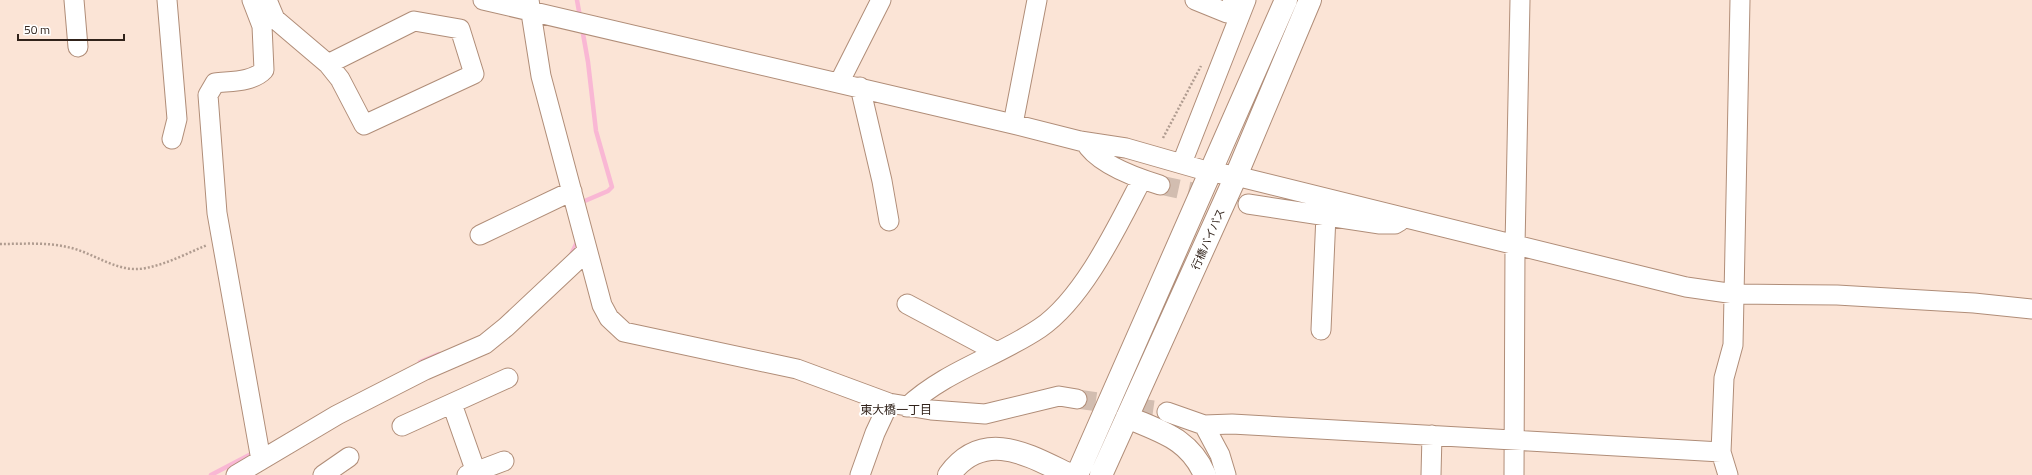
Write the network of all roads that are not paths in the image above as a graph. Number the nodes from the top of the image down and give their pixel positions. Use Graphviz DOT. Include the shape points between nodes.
graph roads {
  1 [pos="74,0"];
  2 [pos="167,0"];
  3 [pos="252,0"];
  4 [pos="268,0"];
  5 [pos="483,0"];
  6 [pos="881,0"];
  7 [pos="1037,0"];
  8 [pos="1195,0"];
  9 [pos="1234,0"];
  10 [pos="1246,0"];
  11 [pos="1286,0"];
  12 [pos="1310,0"];
  13 [pos="1520,0"];
  14 [pos="1740,0"];
  15 [pos="530,6"];
  16 [pos="78,47"];
  17 [pos="328,64"];
  18 [pos="839,83"];
  19 [pos="860,87"];
  20 [pos="1013,124"];
  21 [pos="172,139"];
  22 [pos="1086,142"];
  23 [pos="1182,164"];
  24 [pos="1210,172"];
  25 [pos="1236,176"];
  26 [pos="1142,179"];
  27 [pos="1160,185"];
  28 [pos="572,190"];
  29 [pos="1248,204"];
  30 [pos="1326,215"];
  31 [pos="1407,218"];
  32 [pos="889,221"];
  33 [pos="480,235"];
  34 [pos="1515,246"];
  35 [pos="587,251"];
  36 [pos="1735,294"];
  37 [pos="907,304"];
  38 [pos="2032,310"];
  39 [pos="1321,330"];
  40 [pos="997,352"];
  41 [pos="508,378"];
  42 [pos="1077,399"];
  43 [pos="452,404"];
  44 [pos="889,404"];
  45 [pos="907,407"];
  46 [pos="1167,412"];
  47 [pos="1128,417"];
  48 [pos="1204,424"];
  49 [pos="402,426"];
  50 [pos="1432,435"];
  51 [pos="1514,440"];
  52 [pos="1721,452"];
  53 [pos="261,460"];
  54 [pos="504,461"];
  55 [pos="473,474"];
  56 [pos="237,475"];
  57 [pos="860,475"];
  58 [pos="949,475"];
  59 [pos="1070,475"];
  60 [pos="1077,475"];
  61 [pos="1101,475"];
  62 [pos="1205,475"];
  63 [pos="1226,475"];
  64 [pos="1431,475"];
  65 [pos="1514,475"];
  66 [pos="1728,475"];
  1 -- 16 [label="street"];
  2 -- 21 [label="street" via="177,119"];
  3 -- 53 [label="street" via="262,26 264,70 253,78 215,83 208,95 217,213"];
  4 -- 17 [label="street" via="275,19"];
  5 -- 15 [label="street"];
  6 -- 18 [label="street"];
  7 -- 20 [label="street"];
  8 -- 9 [label="street" via="1227,13"];
  10 -- 23 [label="street"];
  11 -- 24 [label="highway"];
  12 -- 25 [label="highway, 行橋バイパス"];
  13 -- 34 [label="street"];
  14 -- 36 [label="street"];
  15 -- 18 [label="street"];
  15 -- 28 [label="street" via="541,76"];
  17 -- 17 [label="street" via="414,21 460,29 474,74 364,125 340,79"];
  18 -- 19 [label="street"];
  19 -- 20 [label="street"];
  19 -- 32 [label="street"];
  20 -- 22 [label="street"];
  22 -- 23 [label="street" via="1126,148"];
  22 -- 26 [label="street" via="1090,151 1132,176"];
  23 -- 24 [label="street"];
  24 -- 25 [label="street"];
  24 -- 60 [label="highway"];
  25 -- 31 [label="street"];
  25 -- 47 [label="highway, 行橋バイパス"];
  26 -- 27 [label="street"];
  26 -- 40 [label="street" via="1100,257 1063,307 1041,327"];
  28 -- 33 [label="street"];
  28 -- 35 [label="street"];
  29 -- 30 [label="street"];
  30 -- 31 [label="street" via="1380,224 1395,224"];
  30 -- 39 [label="street"];
  31 -- 34 [label="street"];
  34 -- 36 [label="street" via="1686,287"];
  34 -- 51 [label="street"];
  35 -- 44 [label="street" via="602,305 609,318 624,332 797,368"];
  35 -- 53 [label="street" via="485,344 425,370 337,415"];
  36 -- 38 [label="street" via="1974,302"];
  36 -- 52 [label="street" via="1733,345 1724,378"];
  37 -- 40 [label="street"];
  40 -- 45 [label="street" via="955,373 919,396"];
  41 -- 43 [label="street"];
  42 -- 45 [label="street" via="1059,396 985,414"];
  43 -- 49 [label="street"];
  43 -- 55 [label="street"];
  44 -- 45 [label="street"];
  44 -- 57 [label="street"];
  46 -- 48 [label="street"];
  47 -- 61 [label="highway, 行橋バイパス"];
  47 -- 62 [label="highway" via="1177,440 1189,449"];
  48 -- 50 [label="street"];
  48 -- 63 [label="street" via="1220,455"];
  50 -- 51 [label="street"];
  50 -- 64 [label="street"];
  51 -- 52 [label="street"];
  51 -- 65 [label="street"];
  52 -- 66 [label="street"];
  53 -- 56 [label="street"];
  54 -- 55 [label="street"];
  58 -- 59 [label="highway" via="962,462 981,451 1006,448 1020,451"];
}
